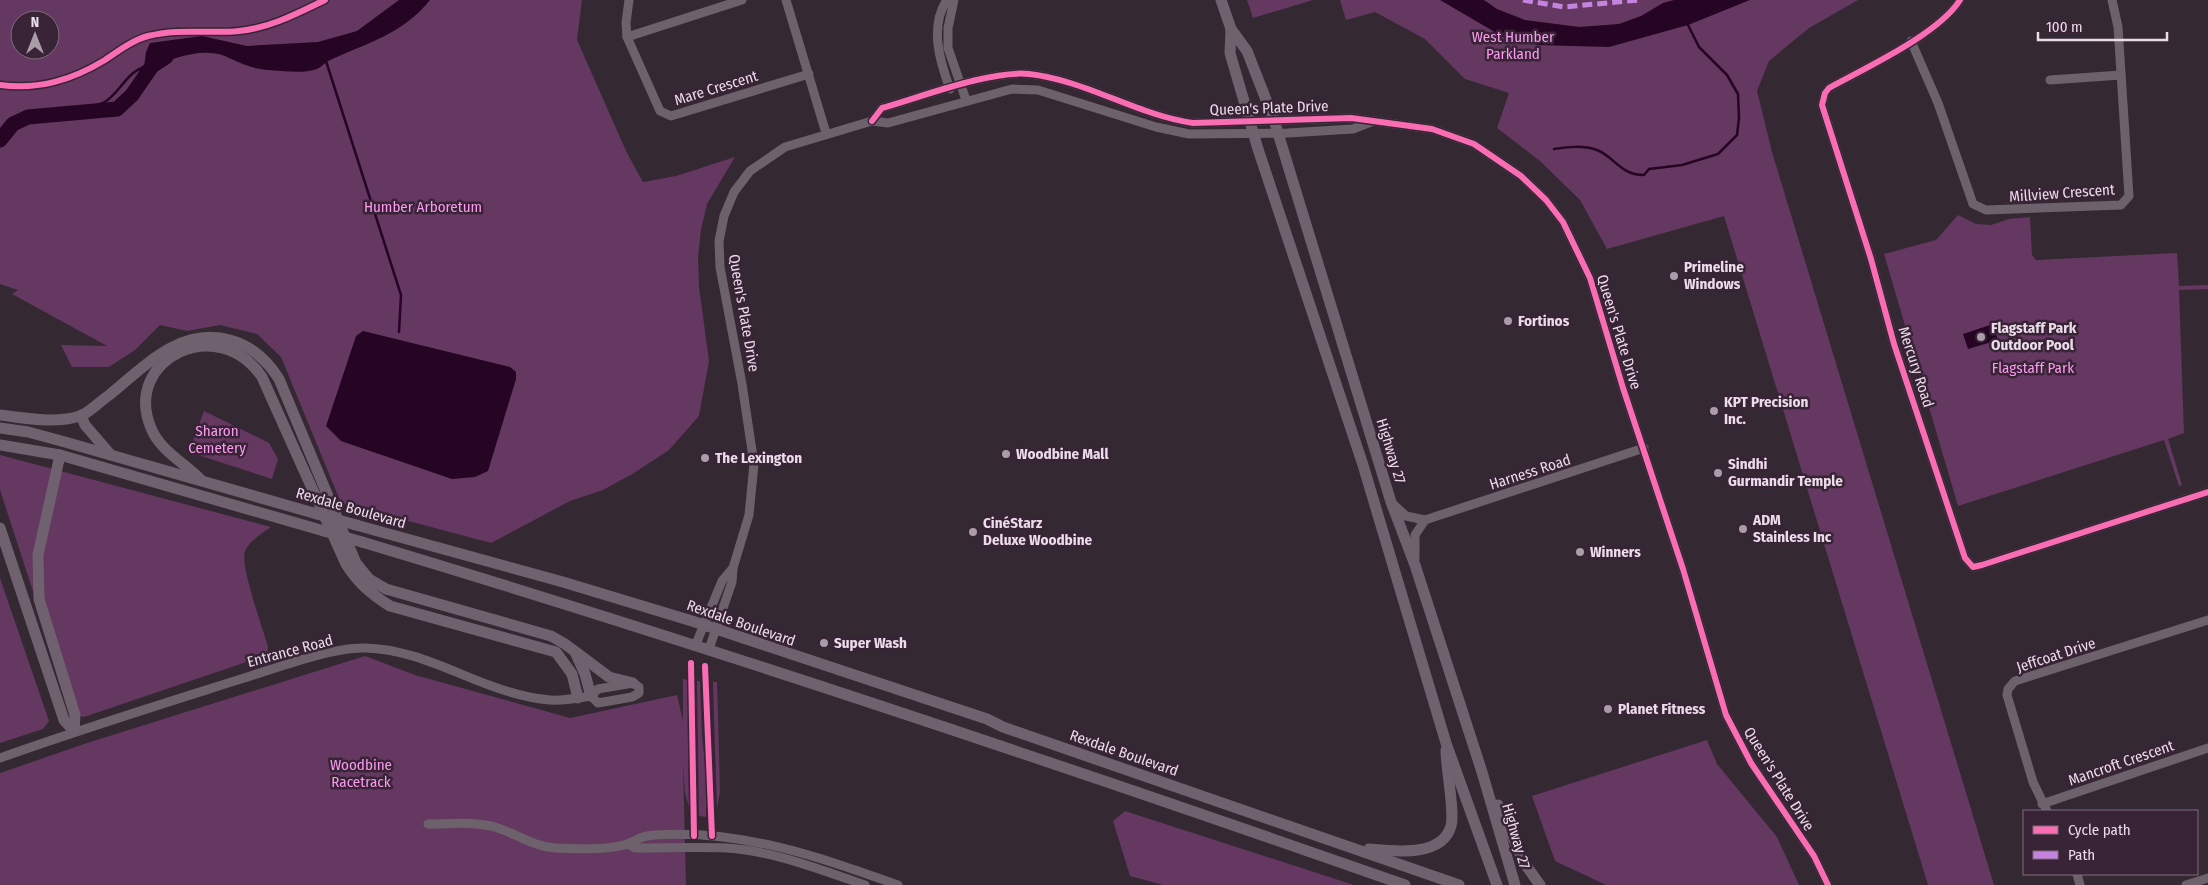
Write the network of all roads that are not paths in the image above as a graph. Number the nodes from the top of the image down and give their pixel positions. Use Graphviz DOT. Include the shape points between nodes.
graph roads {
  1 [pos="629,0"];
  2 [pos="742,0"];
  3 [pos="786,0"];
  4 [pos="947,0"];
  5 [pos="954,0"];
  6 [pos="1221,0"];
  7 [pos="1960,0"];
  8 [pos="2112,0"];
  9 [pos="1231,29"];
  10 [pos="627,37"];
  11 [pos="1911,41"];
  12 [pos="809,74"];
  13 [pos="2121,75"];
  14 [pos="2050,80"];
  15 [pos="961,86"];
  16 [pos="950,89"];
  17 [pos="1104,97"];
  18 [pos="966,100"];
  19 [pos="1100,110"];
  20 [pos="1274,120"];
  21 [pos="872,121"];
  22 [pos="1250,121"];
  23 [pos="1371,122"];
  24 [pos="826,133"];
  25 [pos="1254,133"];
  26 [pos="1277,133"];
  27 [pos="0,415"];
  28 [pos="81,416"];
  29 [pos="0,428"];
  30 [pos="0,445"];
  31 [pos="1644,448"];
  32 [pos="111,455"];
  33 [pos="60,456"];
  34 [pos="201,480"];
  35 [pos="2208,492"];
  36 [pos="1391,502"];
  37 [pos="1425,520"];
  38 [pos="0,528"];
  39 [pos="1415,565"];
  40 [pos="733,568"];
  41 [pos="563,582"];
  42 [pos="556,600"];
  43 [pos="2208,620"];
  44 [pos="704,626"];
  45 [pos="715,630"];
  46 [pos="696,644"];
  47 [pos="709,649"];
  48 [pos="576,654"];
  49 [pos="633,683"];
  50 [pos="591,696"];
  51 [pos="578,698"];
  52 [pos="74,731"];
  53 [pos="1446,743"];
  54 [pos="2208,748"];
  55 [pos="0,758"];
  56 [pos="1482,772"];
  57 [pos="2045,808"];
  58 [pos="428,824"];
  59 [pos="628,844"];
  60 [pos="1351,847"];
  61 [pos="2208,878"];
  62 [pos="864,885"];
  63 [pos="898,885"];
  64 [pos="1405,885"];
  65 [pos="1459,885"];
  66 [pos="1497,885"];
  67 [pos="1514,885"];
  68 [pos="1540,885"];
  69 [pos="1828,885"];
  70 [pos="2186,885"];
  1 -- 10 [label="street, Mare Crescent"];
  2 -- 10 [label="street"];
  3 -- 12 [label="street"];
  4 -- 16 [label="street" via="940,15 937,42"];
  5 -- 15 [label="street" via="947,37"];
  6 -- 9 [label="main road, Highway 27"];
  7 -- 11 [label="street, Mercury Road" via="1937,24"];
  8 -- 13 [label="street, Millview Crescent" via="2118,26"];
  9 -- 20 [label="main road, Highway 27" via="1247,51"];
  9 -- 22 [label="main road, Highway 27" via="1230,53"];
  10 -- 12 [label="street, Mare Crescent" via="660,111 671,116"];
  11 -- 13 [label="street, Millview Crescent" via="1938,103 1974,204 1986,210 2121,205 2129,196"];
  11 -- 35 [label="street, Mercury Road" via="1829,88 1822,105 1894,344 1965,558 1973,567 1982,565"];
  12 -- 24 [label="street"];
  13 -- 14 [label="street"];
  15 -- 16 [label="street, Queen's Plate Drive"];
  15 -- 17 [label="street, Queen's Plate Drive" via="1003,74 1029,74 1056,79"];
  15 -- 18 [label="street"];
  16 -- 21 [label="street, Queen's Plate Drive" via="882,108"];
  17 -- 19 [label="street"];
  17 -- 22 [label="street, Queen's Plate Drive" via="1172,120"];
  18 -- 19 [label="street, Queen's Plate Drive" via="1012,89 1038,90"];
  18 -- 21 [label="street, Queen's Plate Drive" via="888,122"];
  19 -- 25 [label="street, Queen's Plate Drive" via="1189,134"];
  20 -- 22 [label="street, Queen's Plate Drive"];
  20 -- 23 [label="street, Queen's Plate Drive" via="1351,118"];
  20 -- 26 [label="main road, Highway 27"];
  21 -- 24 [label="street, Queen's Plate Drive"];
  22 -- 25 [label="main road, Highway 27"];
  23 -- 26 [label="street, Queen's Plate Drive" via="1353,129"];
  23 -- 31 [label="street, Queen's Plate Drive" via="1432,129 1474,144 1521,176 1546,200 1563,222 1590,278"];
  24 -- 40 [label="street, Queen's Plate Drive" via="786,147 750,171 734,192 724,216 719,241 720,267 754,464 751,507"];
  25 -- 26 [label="street, Queen's Plate Drive"];
  25 -- 53 [label="main road, Highway 27" via="1363,466"];
  26 -- 36 [label="main road, Highway 27"];
  27 -- 28 [label="main road" via="40,419"];
  28 -- 32 [label="main road"];
  28 -- 48 [label="main road" via="169,348 203,338 238,342 262,357 279,379 356,563 369,579 415,599 550,636"];
  29 -- 32 [label="main road, Rexdale Boulevard" via="28,432"];
  30 -- 33 [label="main road, Rexdale Boulevard"];
  31 -- 37 [label="street, Harness Road"];
  31 -- 69 [label="street, Queen's Plate Drive" via="1726,715 1751,763 1814,856"];
  32 -- 34 [label="main road, Rexdale Boulevard"];
  33 -- 42 [label="main road, Rexdale Boulevard, bridge" via="324,530"];
  33 -- 52 [label="main road" via="38,556 39,599 76,715"];
  34 -- 41 [label="main road, Rexdale Boulevard, bridge"];
  34 -- 51 [label="main road" via="156,438 148,421 147,396 154,374 172,356 196,346 213,345 238,353 252,363 262,377 346,564 358,582 390,606 556,652 572,674"];
  36 -- 37 [label="street" via="1406,516"];
  36 -- 39 [label="main road, Highway 27"];
  37 -- 39 [label="street" via="1415,535"];
  38 -- 52 [label="main road" via="64,720"];
  39 -- 56 [label="main road, Highway 27"];
  40 -- 44 [label="street, Queen's Plate Drive" via="722,581"];
  40 -- 45 [label="street, Queen's Plate Drive" via="732,582"];
  41 -- 42 [label="main road" via="562,592"];
  41 -- 44 [label="main road, Rexdale Boulevard"];
  42 -- 46 [label="main road, Rexdale Boulevard"];
  43 -- 57 [label="street, Jeffcoat Drive" via="2016,681 2012,685 2008,695"];
  44 -- 45 [label="main road, Rexdale Boulevard"];
  44 -- 46 [label="street, Queen's Plate Drive"];
  45 -- 47 [label="street, Queen's Plate Drive"];
  45 -- 60 [label="main road, Rexdale Boulevard" via="987,719"];
  46 -- 47 [label="main road, Rexdale Boulevard"];
  47 -- 64 [label="main road, Rexdale Boulevard" via="1153,796"];
  48 -- 49 [label="main road" via="609,677"];
  48 -- 50 [label="main road"];
  49 -- 50 [label="street, Entrance Road" via="598,689"];
  49 -- 50 [label="street, Entrance Road" via="640,690 632,697 598,703"];
  50 -- 51 [label="street, Entrance Road"];
  51 -- 52 [label="street, Entrance Road" via="550,700 510,691 394,650 363,648 285,665"];
  52 -- 55 [label="street, Entrance Road"];
  53 -- 60 [label="main road" via="1451,826 1442,839 1421,850 1398,852"];
  53 -- 66 [label="main road, Highway 27"];
  54 -- 57 [label="street, Mancroft Crescent"];
  56 -- 67 [label="main road, Highway 27"];
  56 -- 68 [label="main road" via="1525,864"];
  58 -- 59 [label="street" via="480,823 542,847"];
  59 -- 62 [label="street" via="635,848 727,848 751,852"];
  59 -- 63 [label="street" via="635,838 656,835 745,839 809,855"];
  60 -- 65 [label="main road, Rexdale Boulevard"];
  61 -- 70 [label="street"];
}
